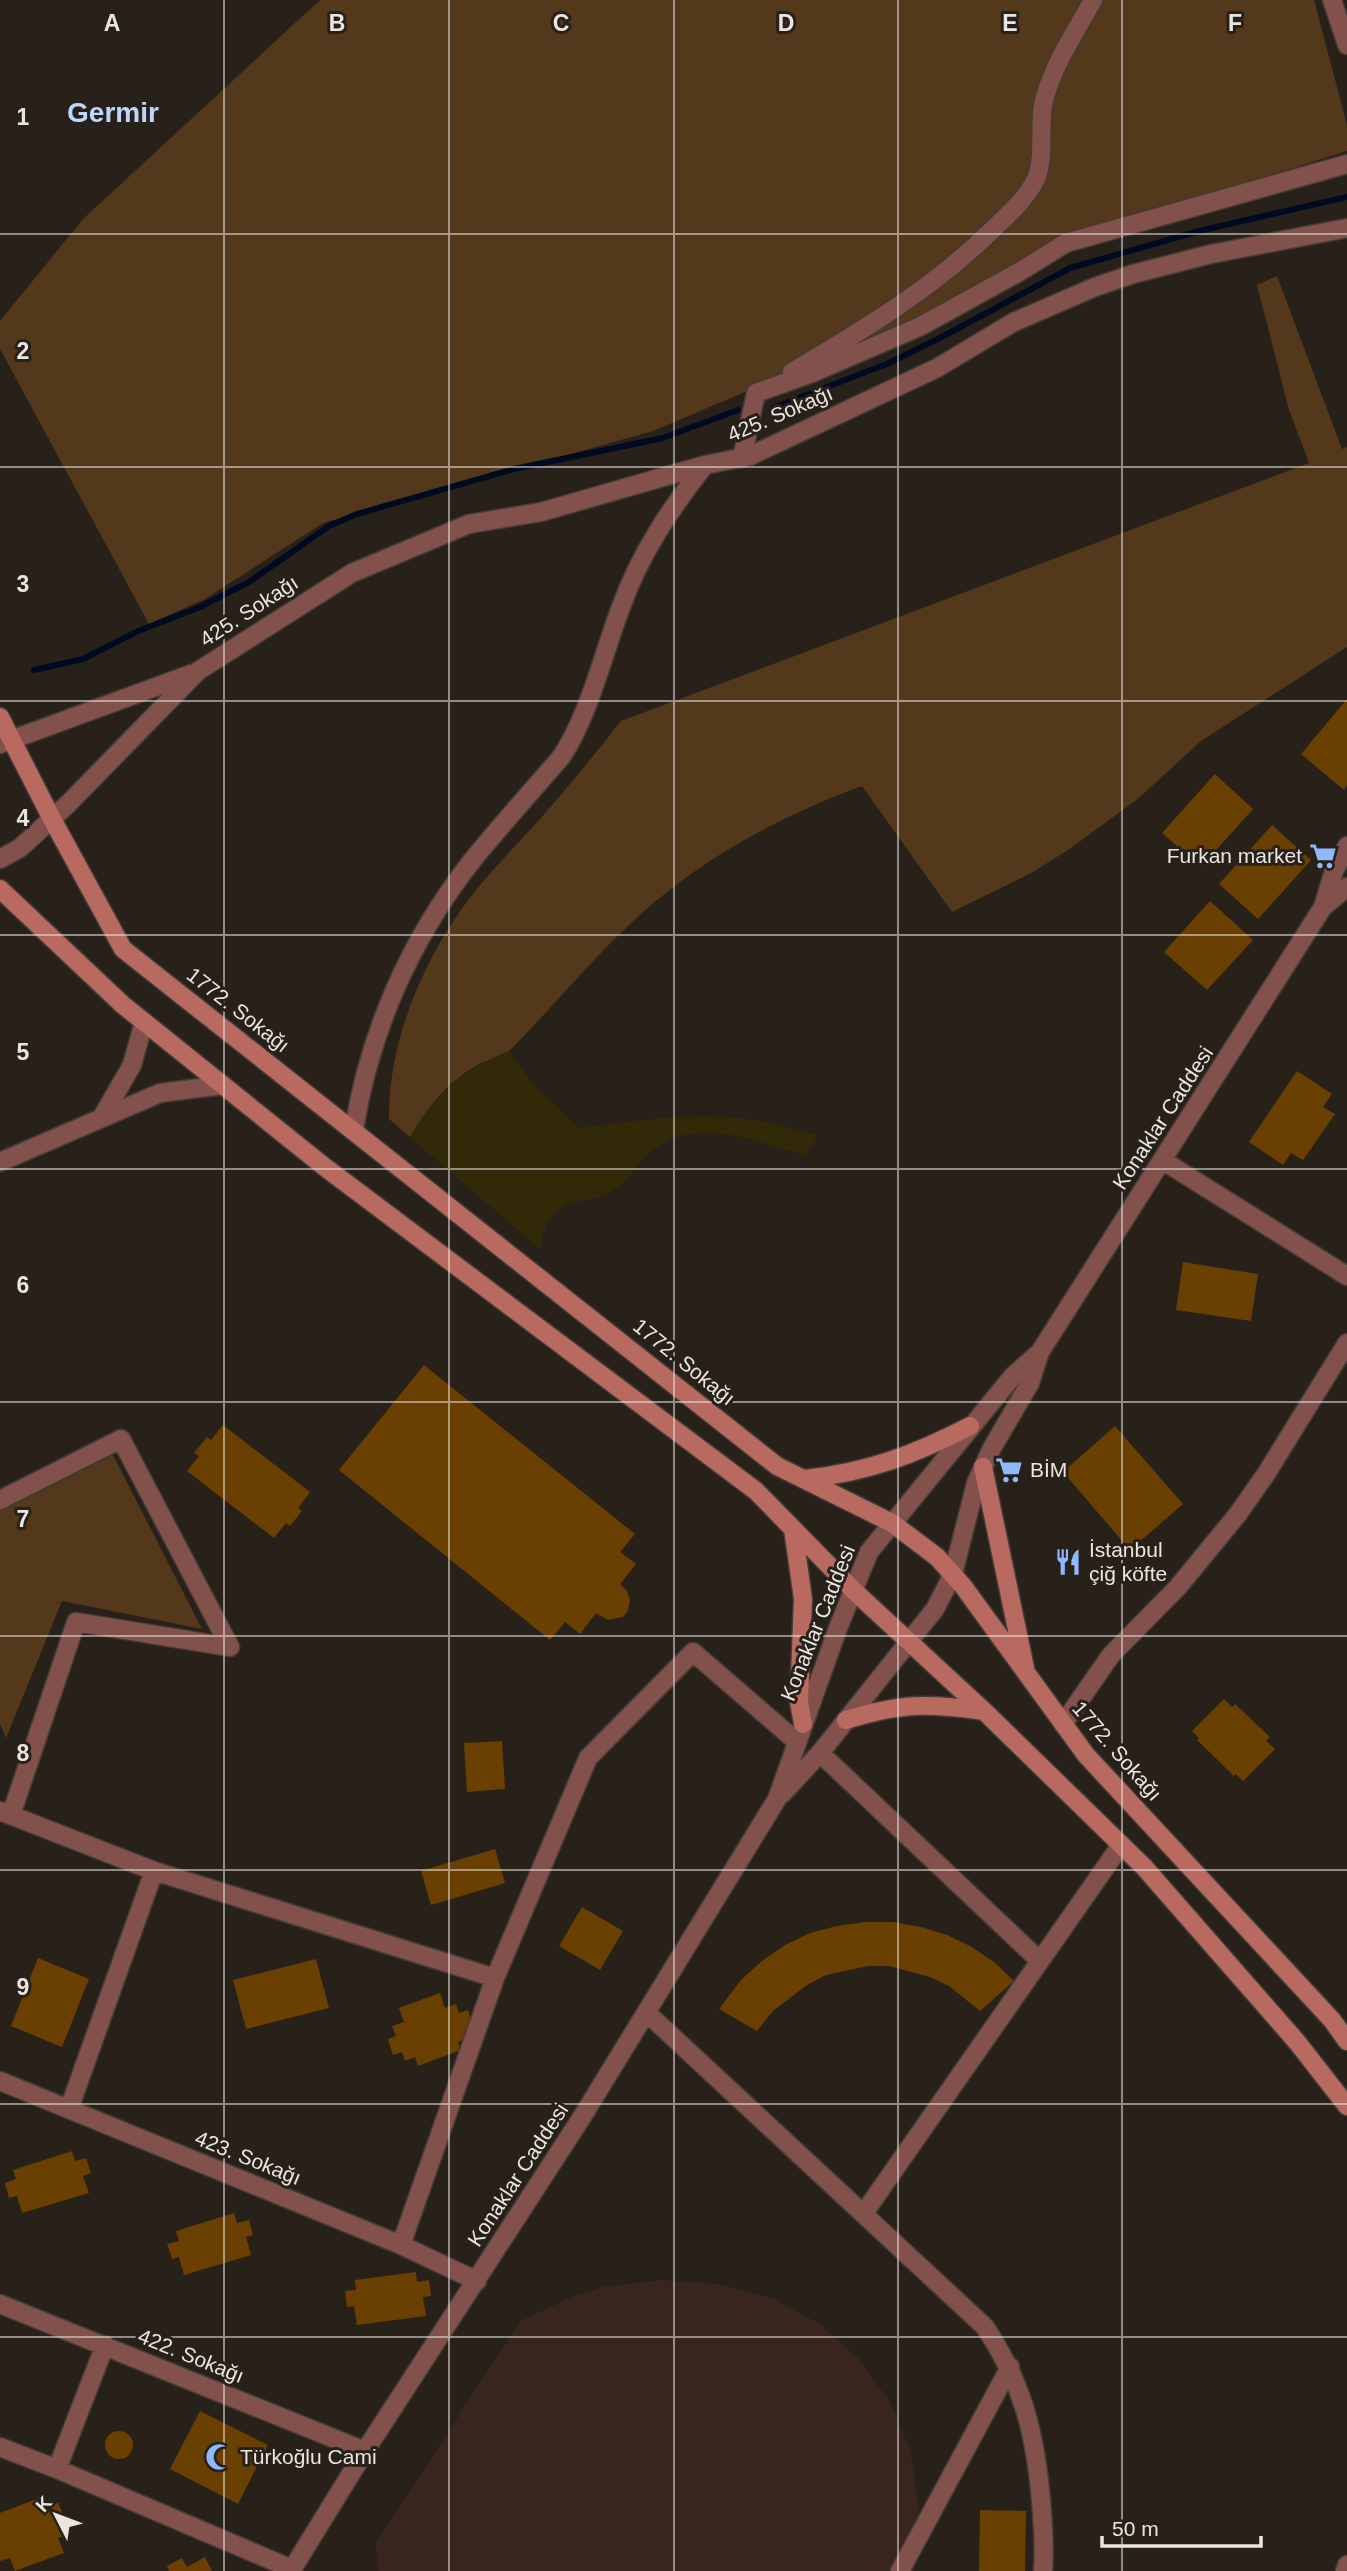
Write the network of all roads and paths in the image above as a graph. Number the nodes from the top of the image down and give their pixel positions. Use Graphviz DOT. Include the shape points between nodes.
graph roads {
  1 [pos="1093,0"];
  2 [pos="1332,0"];
  3 [pos="1347,45"];
  4 [pos="1347,164"];
  5 [pos="1347,228"];
  6 [pos="756,393"];
  7 [pos="742,458"];
  8 [pos="705,465"];
  9 [pos="198,671"];
  10 [pos="0,717"];
  11 [pos="6,742"];
  12 [pos="52,819"];
  13 [pos="1347,846"];
  14 [pos="0,859"];
  15 [pos="1347,887"];
  16 [pos="0,889"];
  17 [pos="1323,907"];
  18 [pos="144,1021"];
  19 [pos="223,1085"];
  20 [pos="102,1117"];
  21 [pos="354,1130"];
  22 [pos="1162,1160"];
  23 [pos="0,1162"];
  24 [pos="1347,1276"];
  25 [pos="1347,1343"];
  26 [pos="1040,1352"];
  27 [pos="970,1426"];
  28 [pos="983,1467"];
  29 [pos="803,1479"];
  30 [pos="0,1500"];
  31 [pos="892,1523"];
  32 [pos="793,1529"];
  33 [pos="953,1574"];
  34 [pos="853,1590"];
  35 [pos="910,1642"];
  36 [pos="1026,1675"];
  37 [pos="984,1712"];
  38 [pos="846,1720"];
  39 [pos="803,1724"];
  40 [pos="1063,1724"];
  41 [pos="797,1742"];
  42 [pos="820,1753"];
  43 [pos="776,1800"];
  44 [pos="5,1813"];
  45 [pos="1121,1845"];
  46 [pos="154,1871"];
  47 [pos="1040,1961"];
  48 [pos="495,1978"];
  49 [pos="647,2013"];
  50 [pos="1339,2020"];
  51 [pos="1347,2041"];
  52 [pos="0,2081"];
  53 [pos="1347,2106"];
  54 [pos="69,2109"];
  55 [pos="864,2213"];
  56 [pos="401,2245"];
  57 [pos="477,2281"];
  58 [pos="0,2304"];
  59 [pos="105,2345"];
  60 [pos="1010,2367"];
  61 [pos="0,2447"];
  62 [pos="365,2451"];
  63 [pos="57,2469"];
  64 [pos="1347,2565"];
  65 [pos="291,2570"];
  66 [pos="900,2571"];
  67 [pos="1043,2571"];
  68 [pos="1345,2571"];
  1 -- 6 [label="street" via="1048,88 1036,177 1013,210 915,296"];
  2 -- 3 [label="street"];
  4 -- 6 [label="street" via="1066,243 921,326"];
  5 -- 7 [label="street, 425. Sokağı" via="1198,257 1095,287 1014,323 937,368"];
  6 -- 7 [label="street"];
  7 -- 8 [label="street, 425. Sokağı"];
  8 -- 9 [label="street, 425. Sokağı" via="541,512 469,524 407,548 352,573"];
  8 -- 21 [label="street" via="661,526 632,578 572,740 471,863 409,958 360,1087"];
  9 -- 11 [label="street, 425. Sokağı"];
  9 -- 12 [label="street, 425. Sokağı"];
  10 -- 11 [label="street, 1772. Sokağı"];
  11 -- 12 [label="street, 1772. Sokağı"];
  12 -- 14 [label="street, 425. Sokağı"];
  12 -- 21 [label="street, 1772. Sokağı" via="123,949"];
  13 -- 17 [label="street, Konaklar Caddesi"];
  15 -- 17 [label="street, Konaklar Caddesi"];
  16 -- 18 [label="street"];
  17 -- 22 [label="street, Konaklar Caddesi"];
  18 -- 19 [label="street"];
  18 -- 20 [label="street" via="132,1065"];
  19 -- 20 [label="street" via="160,1093"];
  19 -- 32 [label="street" via="326,1168 756,1491"];
  20 -- 23 [label="street"];
  21 -- 29 [label="street, 1772. Sokağı" via="777,1465"];
  22 -- 24 [label="street"];
  22 -- 26 [label="street, Konaklar Caddesi"];
  25 -- 40 [label="street" via="1238,1514 1178,1587 1111,1654"];
  26 -- 27 [label="street, Konaklar Caddesi"];
  26 -- 28 [label="street, Konaklar Caddesi" via="1030,1383"];
  27 -- 29 [label="street" via="882,1465 846,1475"];
  27 -- 31 [label="street, Konaklar Caddesi"];
  28 -- 33 [label="street, Konaklar Caddesi"];
  28 -- 36 [label="street"];
  29 -- 31 [label="street, 1772. Sokağı"];
  30 -- 44 [label="street" via="121,1439 230,1647 76,1622"];
  31 -- 33 [label="street, 1772. Sokağı"];
  31 -- 34 [label="street, Konaklar Caddesi" via="869,1552"];
  32 -- 34 [label="street"];
  32 -- 39 [label="street" via="803,1599 799,1702"];
  33 -- 35 [label="street, Konaklar Caddesi"];
  33 -- 36 [label="street, 1772. Sokağı"];
  34 -- 35 [label="street"];
  34 -- 39 [label="street, Konaklar Caddesi"];
  35 -- 37 [label="street"];
  35 -- 38 [label="street, Konaklar Caddesi"];
  36 -- 40 [label="street, 1772. Sokağı"];
  37 -- 38 [label="street" via="937,1704 908,1705"];
  37 -- 45 [label="street"];
  38 -- 42 [label="street, Konaklar Caddesi"];
  39 -- 41 [label="street, Konaklar Caddesi"];
  40 -- 50 [label="street, 1772. Sokağı" via="1086,1755"];
  41 -- 43 [label="street, Konaklar Caddesi"];
  41 -- 48 [label="street" via="693,1652 588,1758"];
  42 -- 43 [label="street, Konaklar Caddesi"];
  42 -- 47 [label="street"];
  43 -- 49 [label="street, Konaklar Caddesi"];
  44 -- 46 [label="street"];
  45 -- 47 [label="street"];
  45 -- 53 [label="street" via="1297,2042"];
  46 -- 48 [label="street"];
  46 -- 54 [label="street"];
  47 -- 55 [label="street"];
  48 -- 56 [label="street"];
  49 -- 55 [label="street"];
  49 -- 57 [label="street, Konaklar Caddesi"];
  50 -- 51 [label="street, 1772. Sokağı"];
  52 -- 54 [label="street, 423. Sokağı"];
  54 -- 56 [label="street, 423. Sokağı"];
  55 -- 60 [label="street" via="985,2327"];
  56 -- 57 [label="street, 423. Sokağı"];
  57 -- 62 [label="street, Konaklar Caddesi"];
  58 -- 59 [label="street, 422. Sokağı"];
  59 -- 62 [label="street, 422. Sokağı"];
  59 -- 63 [label="street"];
  60 -- 66 [label="street"];
  60 -- 67 [label="street" via="1035,2441"];
  61 -- 63 [label="street"];
  62 -- 65 [label="street, Konaklar Caddesi"];
  63 -- 65 [label="street"];
  64 -- 68 [label="street"];
}
